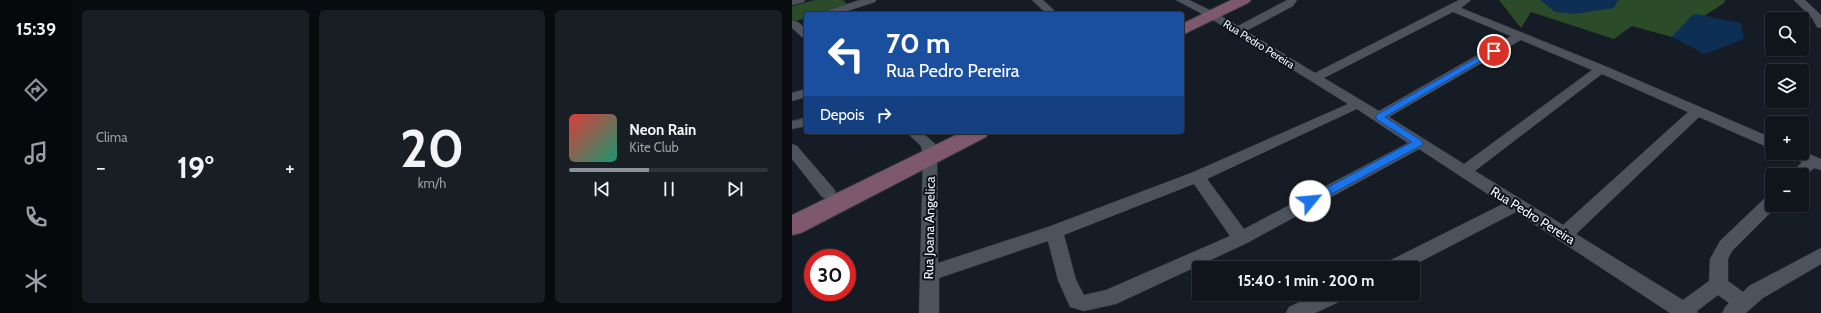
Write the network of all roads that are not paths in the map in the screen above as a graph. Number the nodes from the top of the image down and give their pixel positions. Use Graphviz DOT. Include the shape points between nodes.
graph roads {
  1 [pos="800,0"];
  2 [pos="1037,0"];
  3 [pos="1181,0"];
  4 [pos="1225,0"];
  5 [pos="1243,0"];
  6 [pos="1292,0"];
  7 [pos="1466,0"];
  8 [pos="1799,0"];
  9 [pos="792,2"];
  10 [pos="864,2"];
  11 [pos="1453,8"];
  12 [pos="833,12"];
  13 [pos="867,12"];
  14 [pos="1051,12"];
  15 [pos="1208,13"];
  16 [pos="1184,20"];
  17 [pos="804,22"];
  18 [pos="793,25"];
  19 [pos="1821,25"];
  20 [pos="1184,29"];
  21 [pos="1238,31"];
  22 [pos="804,33"];
  23 [pos="1520,36"];
  24 [pos="1601,69"];
  25 [pos="1314,78"];
  26 [pos="804,94"];
  27 [pos="792,97"];
  28 [pos="1358,104"];
  29 [pos="1697,111"];
  30 [pos="1379,117"];
  31 [pos="804,122"];
  32 [pos="792,125"];
  33 [pos="948,134"];
  34 [pos="970,134"];
  35 [pos="1765,141"];
  36 [pos="1419,143"];
  37 [pos="924,144"];
  38 [pos="792,148"];
  39 [pos="1465,172"];
  40 [pos="1197,177"];
  41 [pos="828,193"];
  42 [pos="1517,204"];
  43 [pos="1765,208"];
  44 [pos="792,210"];
  45 [pos="792,226"];
  46 [pos="1054,232"];
  47 [pos="1565,234"];
  48 [pos="1241,238"];
  49 [pos="1821,255"];
  50 [pos="1405,261"];
  51 [pos="928,274"];
  52 [pos="1718,285"];
  53 [pos="1321,301"];
  54 [pos="1737,307"];
  55 [pos="1684,312"];
  56 [pos="929,313"];
  57 [pos="1296,313"];
  1 -- 9 [label="street"];
  2 -- 14 [label="street"];
  3 -- 15 [label="street, Rua Pedro Pereira"];
  4 -- 15 [label="main road"];
  5 -- 15 [label="main road"];
  6 -- 21 [label="street"];
  7 -- 11 [label="street"];
  8 -- 19 [label="street" via="1817,17"];
  10 -- 12 [label="street"];
  10 -- 13 [label="street"];
  11 -- 23 [label="street"];
  11 -- 25 [label="street"];
  15 -- 16 [label="main road"];
  15 -- 20 [label="main road"];
  15 -- 21 [label="street, Rua Pedro Pereira"];
  17 -- 18 [label="street"];
  18 -- 22 [label="street"];
  21 -- 25 [label="street, Rua Pedro Pereira"];
  23 -- 24 [label="street"];
  23 -- 30 [label="street"];
  24 -- 29 [label="street"];
  24 -- 39 [label="street"];
  25 -- 28 [label="street, Rua Pedro Pereira"];
  26 -- 27 [label="street"];
  28 -- 30 [label="street, Rua Pedro Pereira"];
  28 -- 40 [label="street"];
  29 -- 35 [label="street"];
  29 -- 47 [label="street"];
  30 -- 36 [label="street, Rua Pedro Pereira"];
  31 -- 32 [label="street"];
  33 -- 37 [label="main road"];
  34 -- 37 [label="main road"];
  36 -- 39 [label="street, Rua Pedro Pereira"];
  36 -- 48 [label="street"];
  37 -- 41 [label="main road"];
  37 -- 45 [label="main road"];
  37 -- 51 [label="street, Rua Joana Angelica"];
  38 -- 41 [label="street"];
  39 -- 42 [label="street, Rua Pedro Pereira"];
  40 -- 46 [label="street"];
  40 -- 48 [label="street"];
  41 -- 44 [label="main road"];
  42 -- 47 [label="street, Rua Pedro Pereira"];
  42 -- 50 [label="street"];
  43 -- 52 [label="street" via="1726,246 1719,260"];
  46 -- 48 [label="street" via="1072,292 1077,301 1084,303 1110,298"];
  46 -- 51 [label="street"];
  47 -- 55 [label="street, Rua Pedro Pereira"];
  49 -- 54 [label="street" via="1756,292"];
  51 -- 56 [label="street, Rua Joana Angelica"];
  52 -- 54 [label="street"];
  52 -- 55 [label="street"];
  53 -- 57 [label="street"];
}
